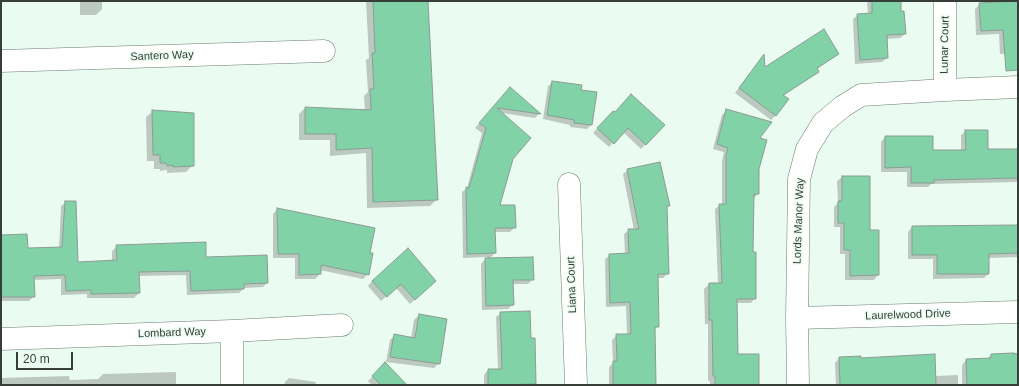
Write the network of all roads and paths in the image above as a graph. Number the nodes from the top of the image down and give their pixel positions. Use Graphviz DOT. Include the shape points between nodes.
graph roads {
  1 [pos="945,1"];
  2 [pos="324,51"];
  3 [pos="1,61"];
  4 [pos="1018,87"];
  5 [pos="945,90"];
  6 [pos="569,184"];
  7 [pos="1018,312"];
  8 [pos="797,318"];
  9 [pos="342,325"];
  10 [pos="232,331"];
  11 [pos="1,339"];
  12 [pos="232,385"];
  13 [pos="576,385"];
  14 [pos="798,385"];
  1 -- 5 [label="street, Lunar Court"];
  2 -- 3 [label="street, Santero Way"];
  4 -- 5 [label="street, Lords Manor Way"];
  5 -- 8 [label="street, Lords Manor Way" via="861,95 823,123 808,149 799,179"];
  6 -- 13 [label="street, Liana Court"];
  7 -- 8 [label="street, Laurelwood Drive"];
  8 -- 14 [label="street, Lords Manor Way"];
  9 -- 10 [label="street, Lombard Way"];
  10 -- 11 [label="street, Lombard Way"];
  10 -- 12 [label="street"];
}
